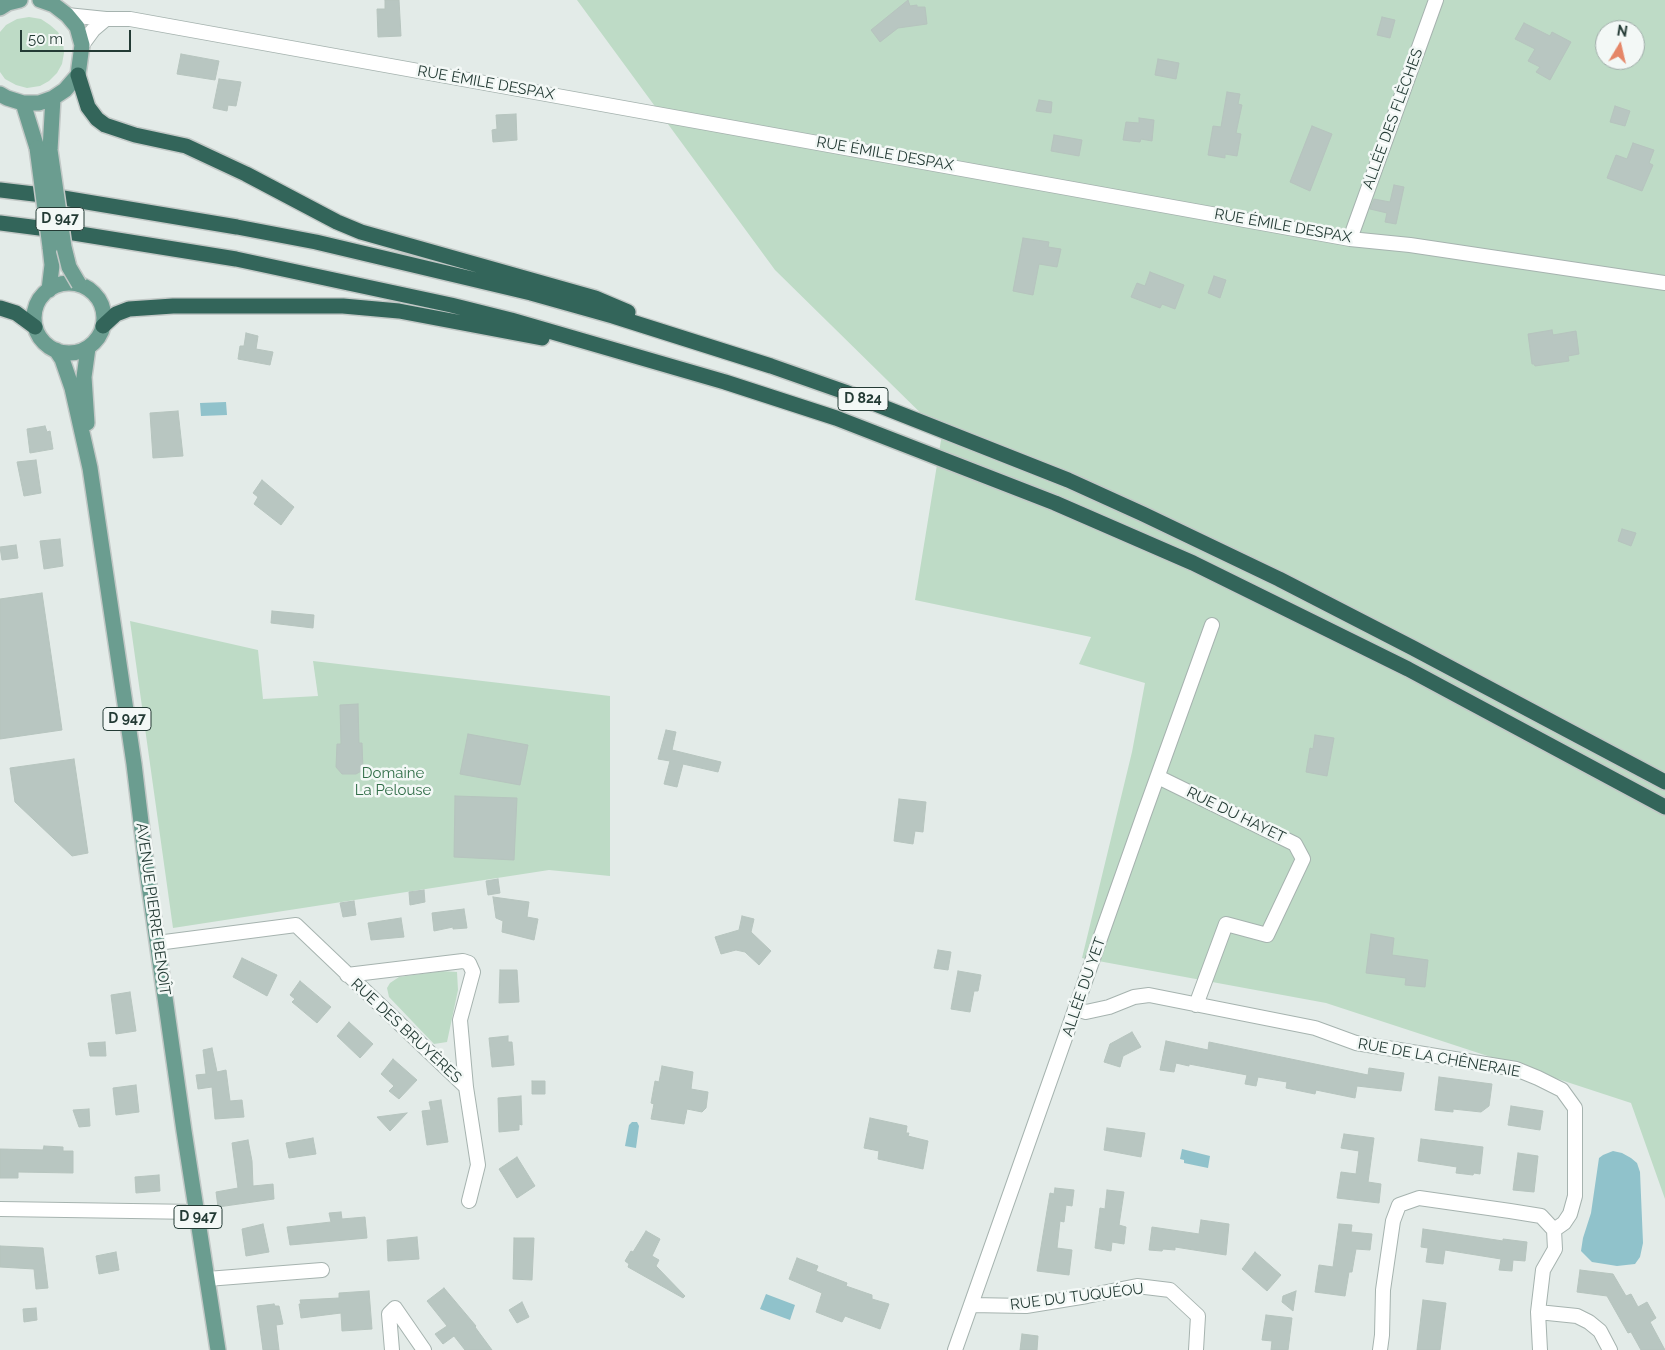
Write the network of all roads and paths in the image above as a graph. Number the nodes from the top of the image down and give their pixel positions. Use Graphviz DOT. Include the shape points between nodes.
graph roads {
  1 [pos="40,0"];
  2 [pos="1436,0"];
  3 [pos="67,15"];
  4 [pos="106,19"];
  5 [pos="82,46"];
  6 [pos="78,76"];
  7 [pos="0,94"];
  8 [pos="54,98"];
  9 [pos="22,103"];
  10 [pos="43,149"];
  11 [pos="0,190"];
  12 [pos="0,223"];
  13 [pos="1350,239"];
  14 [pos="1665,283"];
  15 [pos="79,284"];
  16 [pos="48,290"];
  17 [pos="0,308"];
  18 [pos="103,326"];
  19 [pos="35,327"];
  20 [pos="696,342"];
  21 [pos="88,348"];
  22 [pos="612,349"];
  23 [pos="56,350"];
  24 [pos="90,468"];
  25 [pos="1212,624"];
  26 [pos="1158,777"];
  27 [pos="1665,782"];
  28 [pos="1665,807"];
  29 [pos="157,943"];
  30 [pos="347,975"];
  31 [pos="1196,1005"];
  32 [pos="1076,1009"];
  33 [pos="466,1087"];
  34 [pos="469,1201"];
  35 [pos="0,1209"];
  36 [pos="197,1212"];
  37 [pos="1554,1230"];
  38 [pos="322,1270"];
  39 [pos="206,1279"];
  40 [pos="971,1305"];
  41 [pos="1538,1312"];
  42 [pos="218,1350"];
  43 [pos="392,1350"];
  44 [pos="424,1350"];
  45 [pos="955,1350"];
  46 [pos="1196,1350"];
  47 [pos="1380,1350"];
  48 [pos="1540,1350"];
  49 [pos="1610,1350"];
  1 -- 3 [label="main road"];
  2 -- 13 [label="street, ALLÉE DES FLÈCHES"];
  3 -- 4 [label="street, RUE ÉMILE DESPAX"];
  3 -- 5 [label="main road" via="77,27"];
  4 -- 5 [label="street"];
  4 -- 13 [label="street, RUE ÉMILE DESPAX" via="130,19"];
  5 -- 6 [label="main road"];
  6 -- 8 [label="main road"];
  6 -- 20 [label="highway" via="88,107 106,125 186,146 361,232 595,298"];
  7 -- 9 [label="main road"];
  8 -- 9 [label="main road"];
  8 -- 10 [label="main road, D 947"];
  9 -- 10 [label="main road, D 947"];
  10 -- 15 [label="main road, D 947, bridge" via="69,267"];
  10 -- 16 [label="main road, D 947, bridge" via="52,265"];
  11 -- 20 [label="highway, D 824" via="316,242 531,293"];
  12 -- 22 [label="highway, D 824" via="236,259 450,305"];
  13 -- 14 [label="street, RUE ÉMILE DESPAX"];
  15 -- 16 [label="main road" via="64,284"];
  15 -- 18 [label="main road" via="89,289 99,301 104,316"];
  16 -- 19 [label="main road" via="36,306"];
  17 -- 19 [label="highway" via="16,313"];
  18 -- 21 [label="main road" via="100,335"];
  18 -- 22 [label="highway" via="116,314 129,309 343,306 399,311"];
  19 -- 23 [label="main road" via="45,344"];
  20 -- 27 [label="highway, D 824" via="845,392 1068,480 1279,579"];
  21 -- 23 [label="main road" via="72,353"];
  21 -- 24 [label="main road, AVENUE PIERRE BENOÎT / D 947" via="84,377"];
  22 -- 28 [label="highway, D 824" via="836,418 1121,531 1408,669"];
  23 -- 24 [label="main road, AVENUE PIERRE BENOÎT / D 947" via="72,388"];
  24 -- 29 [label="main road, AVENUE PIERRE BENOÎT / D 947"];
  25 -- 26 [label="street, ALLÉE DU YET"];
  26 -- 31 [label="street, RUE DU HAYET" via="1295,844 1303,859 1267,935 1226,924"];
  26 -- 32 [label="street, ALLÉE DU YET"];
  29 -- 30 [label="street, RUE DES BRUYÈRES" via="296,925"];
  29 -- 36 [label="main road, AVENUE PIERRE BENOÎT / D 947"];
  30 -- 33 [label="street, RUE DES BRUYÈRES"];
  30 -- 33 [label="street, RUE DES BRUYÈRES" via="463,961 470,963 473,972 460,1020"];
  31 -- 32 [label="street, RUE DE LA CHÊNERAIE" via="1149,995 1086,1012"];
  31 -- 37 [label="street, RUE DE LA CHÊNERAIE" via="1315,1028 1356,1043 1516,1069 1562,1090 1575,1108 1575,1196 1570,1214"];
  32 -- 40 [label="street, ALLÉE DU YET"];
  33 -- 34 [label="street, RUE DES BRUYÈRES" via="478,1166"];
  35 -- 36 [label="street"];
  36 -- 39 [label="main road, AVENUE PIERRE BENOÎT / D 947"];
  37 -- 41 [label="street" via="1555,1249 1543,1270"];
  37 -- 47 [label="street" via="1541,1216 1510,1211 1420,1198 1399,1206 1393,1221 1383,1290"];
  38 -- 39 [label="street"];
  39 -- 42 [label="main road, AVENUE PIERRE BENOÎT / D 947"];
  40 -- 45 [label="street, ALLÉE DU YET"];
  40 -- 46 [label="street, RUE DU TUQUÉOU" via="1026,1306 1137,1286 1170,1290 1198,1316"];
  41 -- 48 [label="street"];
  41 -- 49 [label="street" via="1577,1316 1589,1322 1600,1331"];
  43 -- 44 [label="street" via="389,1314 395,1308"];
}
